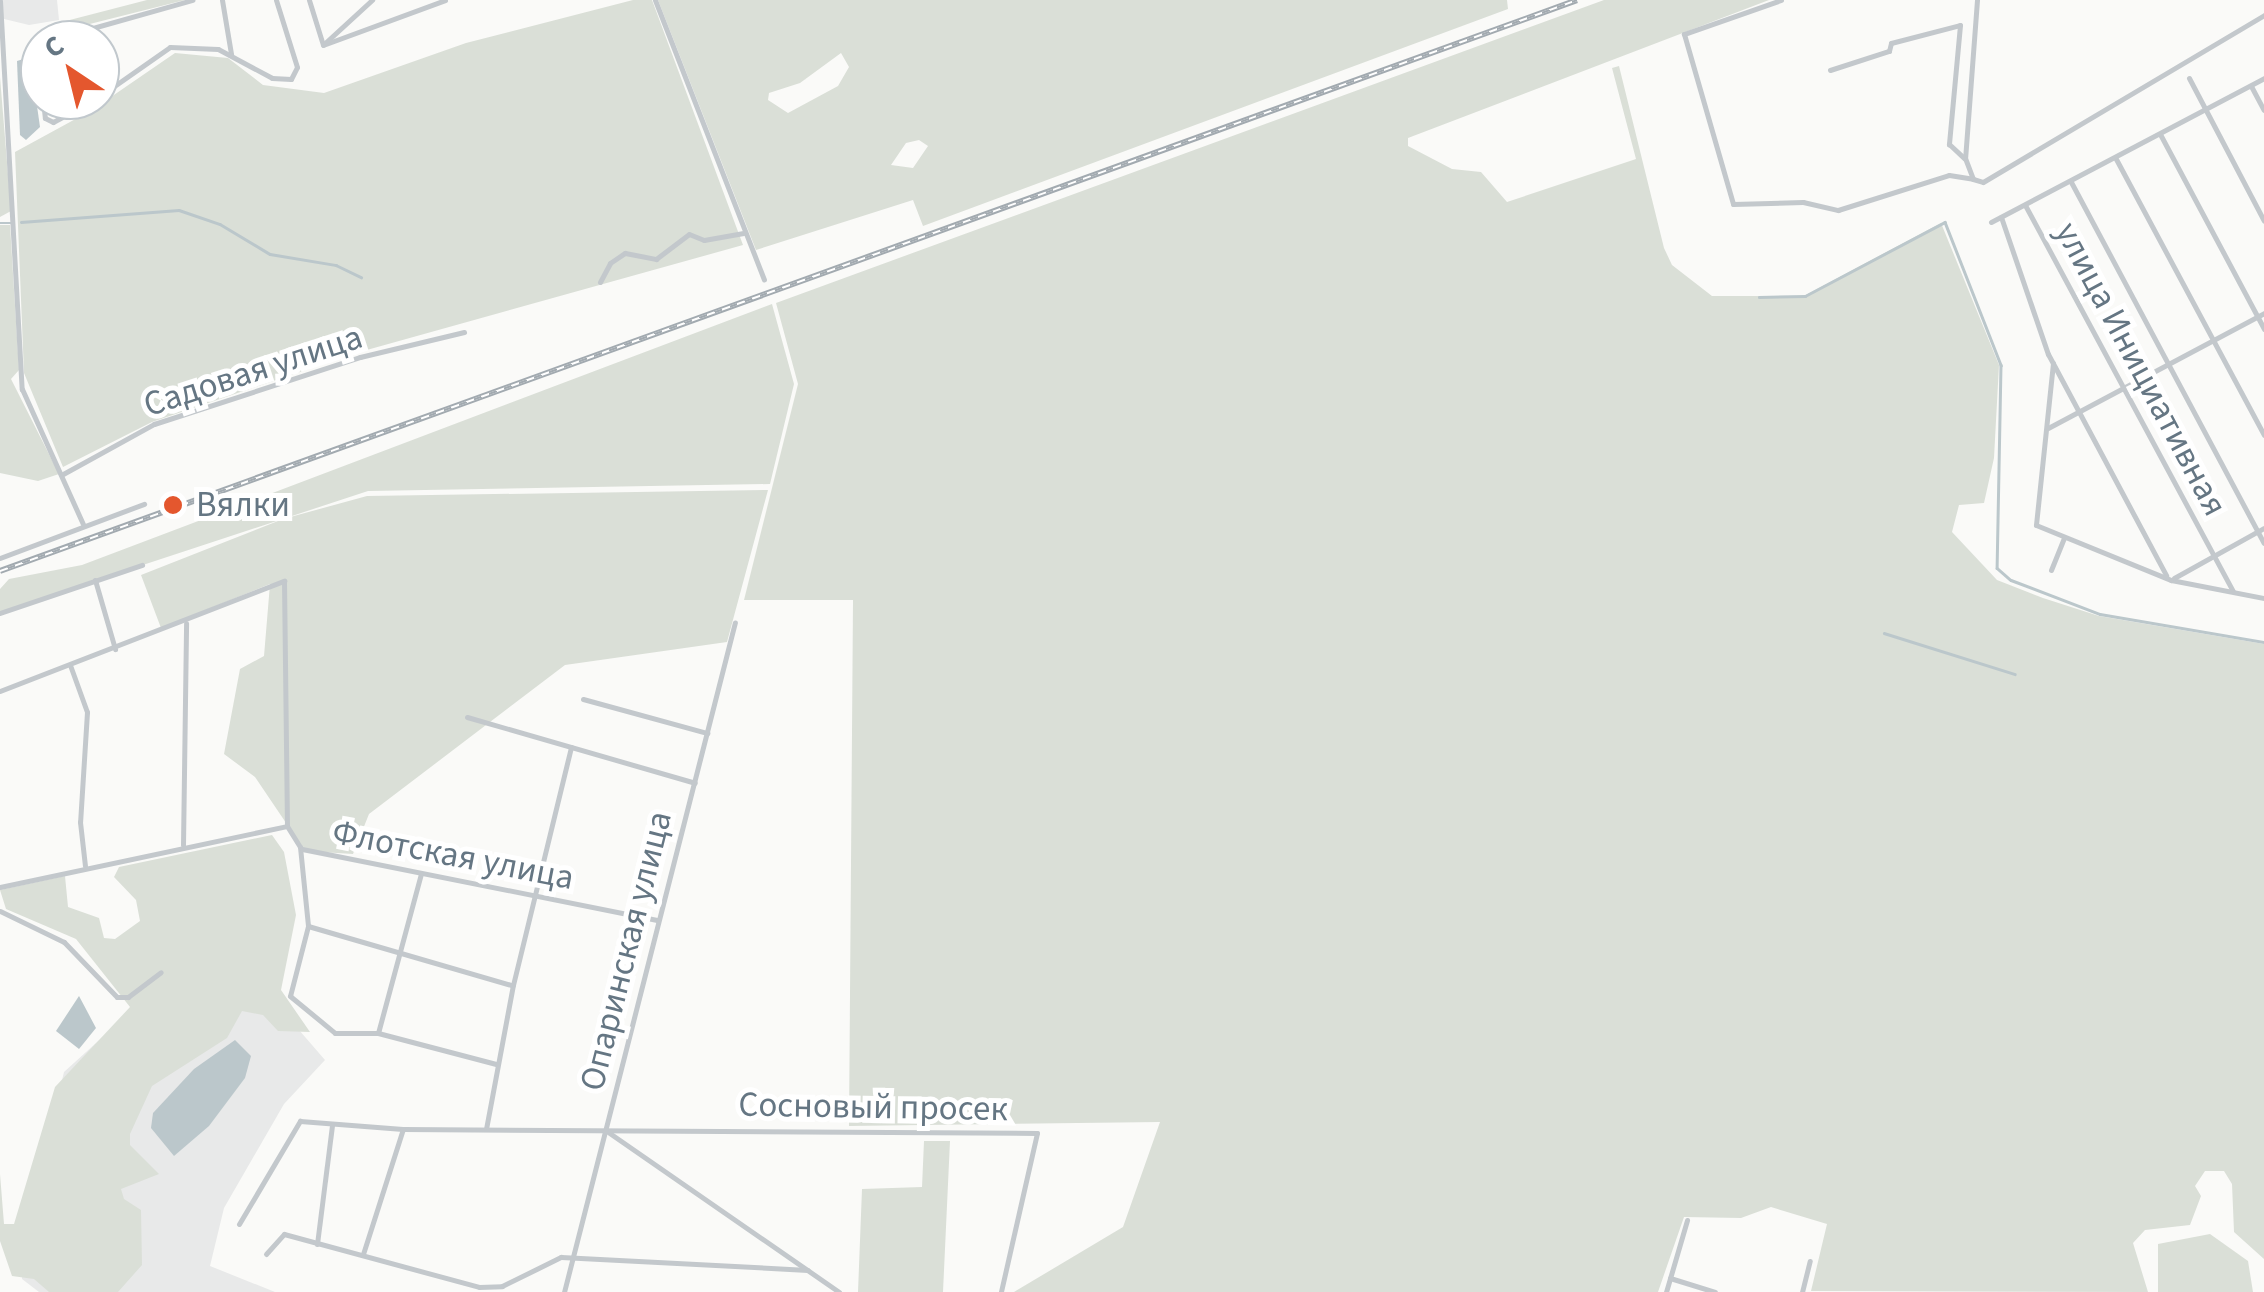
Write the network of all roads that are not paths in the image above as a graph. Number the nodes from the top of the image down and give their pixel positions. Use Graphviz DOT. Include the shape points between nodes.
graph roads {
  1 [pos="192,0"];
  2 [pos="222,0"];
  3 [pos="276,0"];
  4 [pos="309,0"];
  5 [pos="372,0"];
  6 [pos="445,0"];
  7 [pos="655,0"];
  8 [pos="1781,0"];
  9 [pos="1977,0"];
  10 [pos="0,2"];
  11 [pos="2264,15"];
  12 [pos="120,20"];
  13 [pos="322,45"];
  14 [pos="232,54"];
  15 [pos="1830,70"];
  16 [pos="2189,78"];
  17 [pos="2264,78"];
  18 [pos="120,80"];
  19 [pos="2251,85"];
  20 [pos="2205,110"];
  21 [pos="2264,110"];
  22 [pos="2160,134"];
  23 [pos="1965,158"];
  24 [pos="2116,159"];
  25 [pos="1973,179"];
  26 [pos="2072,182"];
  27 [pos="2025,205"];
  28 [pos="2001,216"];
  29 [pos="2264,221"];
  30 [pos="1991,222"];
  31 [pos="742,233"];
  32 [pos="764,280"];
  33 [pos="600,282"];
  34 [pos="2261,314"];
  35 [pos="2264,329"];
  36 [pos="464,332"];
  37 [pos="2213,340"];
  38 [pos="2053,363"];
  39 [pos="2168,364"];
  40 [pos="2124,388"];
  41 [pos="2078,413"];
  42 [pos="2048,428"];
  43 [pos="2264,435"];
  44 [pos="63,474"];
  45 [pos="144,504"];
  46 [pos="84,526"];
  47 [pos="2261,530"];
  48 [pos="2064,538"];
  49 [pos="2264,543"];
  50 [pos="2214,557"];
  51 [pos="0,558"];
  52 [pos="142,565"];
  53 [pos="2051,570"];
  54 [pos="2169,579"];
  55 [pos="95,580"];
  56 [pos="2232,591"];
  57 [pos="2264,598"];
  58 [pos="0,613"];
  59 [pos="186,621"];
  60 [pos="735,622"];
  61 [pos="115,649"];
  62 [pos="70,665"];
  63 [pos="0,690"];
  64 [pos="583,698"];
  65 [pos="467,717"];
  66 [pos="708,734"];
  67 [pos="571,746"];
  68 [pos="695,783"];
  69 [pos="287,826"];
  70 [pos="184,845"];
  71 [pos="300,847"];
  72 [pos="85,866"];
  73 [pos="421,874"];
  74 [pos="0,887"];
  75 [pos="534,896"];
  76 [pos="0,910"];
  77 [pos="657,920"];
  78 [pos="308,926"];
  79 [pos="400,953"];
  80 [pos="161,972"];
  81 [pos="513,985"];
  82 [pos="378,1034"];
  83 [pos="496,1064"];
  84 [pos="332,1125"];
  85 [pos="403,1129"];
  86 [pos="486,1129"];
  87 [pos="606,1130"];
  88 [pos="1687,1220"];
  89 [pos="239,1224"];
  90 [pos="317,1244"];
  91 [pos="266,1254"];
  92 [pos="363,1254"];
  93 [pos="572,1259"];
  94 [pos="1810,1261"];
  95 [pos="808,1270"];
  96 [pos="1670,1278"];
  97 [pos="564,1292"];
  98 [pos="839,1292"];
  99 [pos="1002,1292"];
  100 [pos="1666,1292"];
  101 [pos="1715,1292"];
  102 [pos="1802,1292"];
  1 -- 12 [label="street"];
  2 -- 14 [label="street"];
  3 -- 14 [label="street" via="296,76 272,78"];
  4 -- 13 [label="street"];
  5 -- 13 [label="street"];
  6 -- 13 [label="street"];
  7 -- 31 [label="street"];
  8 -- 25 [label="street" via="1684,34 1738,207 1802,202 1838,210 1948,175"];
  9 -- 23 [label="street"];
  10 -- 44 [label="street" via="22,388"];
  11 -- 25 [label="street" via="1993,179"];
  14 -- 18 [label="street" via="198,46 159,50"];
  15 -- 23 [label="street" via="1888,51 1891,43 1960,26 1949,144"];
  16 -- 20 [label="street"];
  17 -- 19 [label="street"];
  19 -- 20 [label="street"];
  19 -- 21 [label="street"];
  20 -- 22 [label="street"];
  20 -- 29 [label="street"];
  22 -- 24 [label="street"];
  22 -- 34 [label="street"];
  23 -- 25 [label="street"];
  24 -- 26 [label="street"];
  24 -- 37 [label="street"];
  26 -- 27 [label="street"];
  26 -- 39 [label="street"];
  27 -- 28 [label="street"];
  27 -- 40 [label="street, улица Инициативная"];
  28 -- 30 [label="street"];
  28 -- 38 [label="street"];
  31 -- 32 [label="street"];
  31 -- 33 [label="street" via="704,240 689,234 656,259 626,254 610,262"];
  34 -- 35 [label="street"];
  34 -- 37 [label="street"];
  36 -- 44 [label="street, Садовая улица" via="360,356 154,424"];
  37 -- 39 [label="street"];
  37 -- 43 [label="street"];
  38 -- 41 [label="street"];
  38 -- 42 [label="street"];
  39 -- 40 [label="street"];
  39 -- 47 [label="street"];
  40 -- 41 [label="street"];
  40 -- 50 [label="street, улица Инициативная"];
  41 -- 42 [label="street"];
  41 -- 54 [label="street"];
  42 -- 48 [label="street" via="2036,525"];
  44 -- 46 [label="street"];
  45 -- 46 [label="street"];
  46 -- 51 [label="street"];
  47 -- 49 [label="street"];
  47 -- 50 [label="street"];
  48 -- 53 [label="street"];
  48 -- 54 [label="street"];
  50 -- 54 [label="street"];
  50 -- 56 [label="street, улица Инициативная"];
  52 -- 55 [label="street"];
  54 -- 56 [label="street"];
  55 -- 58 [label="street"];
  55 -- 61 [label="street"];
  56 -- 57 [label="street"];
  59 -- 61 [label="street"];
  59 -- 69 [label="street" via="284,581"];
  59 -- 70 [label="street"];
  60 -- 66 [label="street, Опаринская улица"];
  61 -- 62 [label="street"];
  62 -- 63 [label="street"];
  62 -- 72 [label="street" via="88,712 80,822"];
  64 -- 66 [label="street"];
  65 -- 67 [label="street"];
  66 -- 68 [label="street, Опаринская улица"];
  67 -- 68 [label="street"];
  67 -- 75 [label="street"];
  68 -- 77 [label="street, Опаринская улица"];
  69 -- 70 [label="street"];
  69 -- 71 [label="street"];
  70 -- 72 [label="street"];
  71 -- 73 [label="street, Флотская улица"];
  71 -- 78 [label="street"];
  72 -- 74 [label="street"];
  73 -- 75 [label="street, Флотская улица"];
  73 -- 79 [label="street"];
  75 -- 77 [label="street, Флотская улица"];
  75 -- 81 [label="street"];
  76 -- 80 [label="street" via="64,942 117,997 128,997"];
  77 -- 87 [label="street, Опаринская улица"];
  78 -- 79 [label="street"];
  78 -- 82 [label="street" via="290,996 335,1033"];
  79 -- 81 [label="street"];
  79 -- 82 [label="street"];
  81 -- 83 [label="street"];
  82 -- 83 [label="street"];
  83 -- 86 [label="street"];
  84 -- 85 [label="street"];
  84 -- 89 [label="street" via="292,1126"];
  84 -- 90 [label="street"];
  85 -- 86 [label="street"];
  85 -- 92 [label="street"];
  86 -- 87 [label="street"];
  87 -- 93 [label="street, Опаринская улица"];
  87 -- 95 [label="street"];
  87 -- 99 [label="street, Сосновый просек" via="1036,1133"];
  88 -- 96 [label="street"];
  90 -- 91 [label="street" via="284,1234"];
  90 -- 92 [label="street"];
  92 -- 93 [label="street" via="479,1287 502,1286 561,1257"];
  93 -- 95 [label="street"];
  93 -- 97 [label="street, Опаринская улица"];
  94 -- 102 [label="street"];
  95 -- 98 [label="street"];
  96 -- 100 [label="street"];
  96 -- 101 [label="street"];
}
